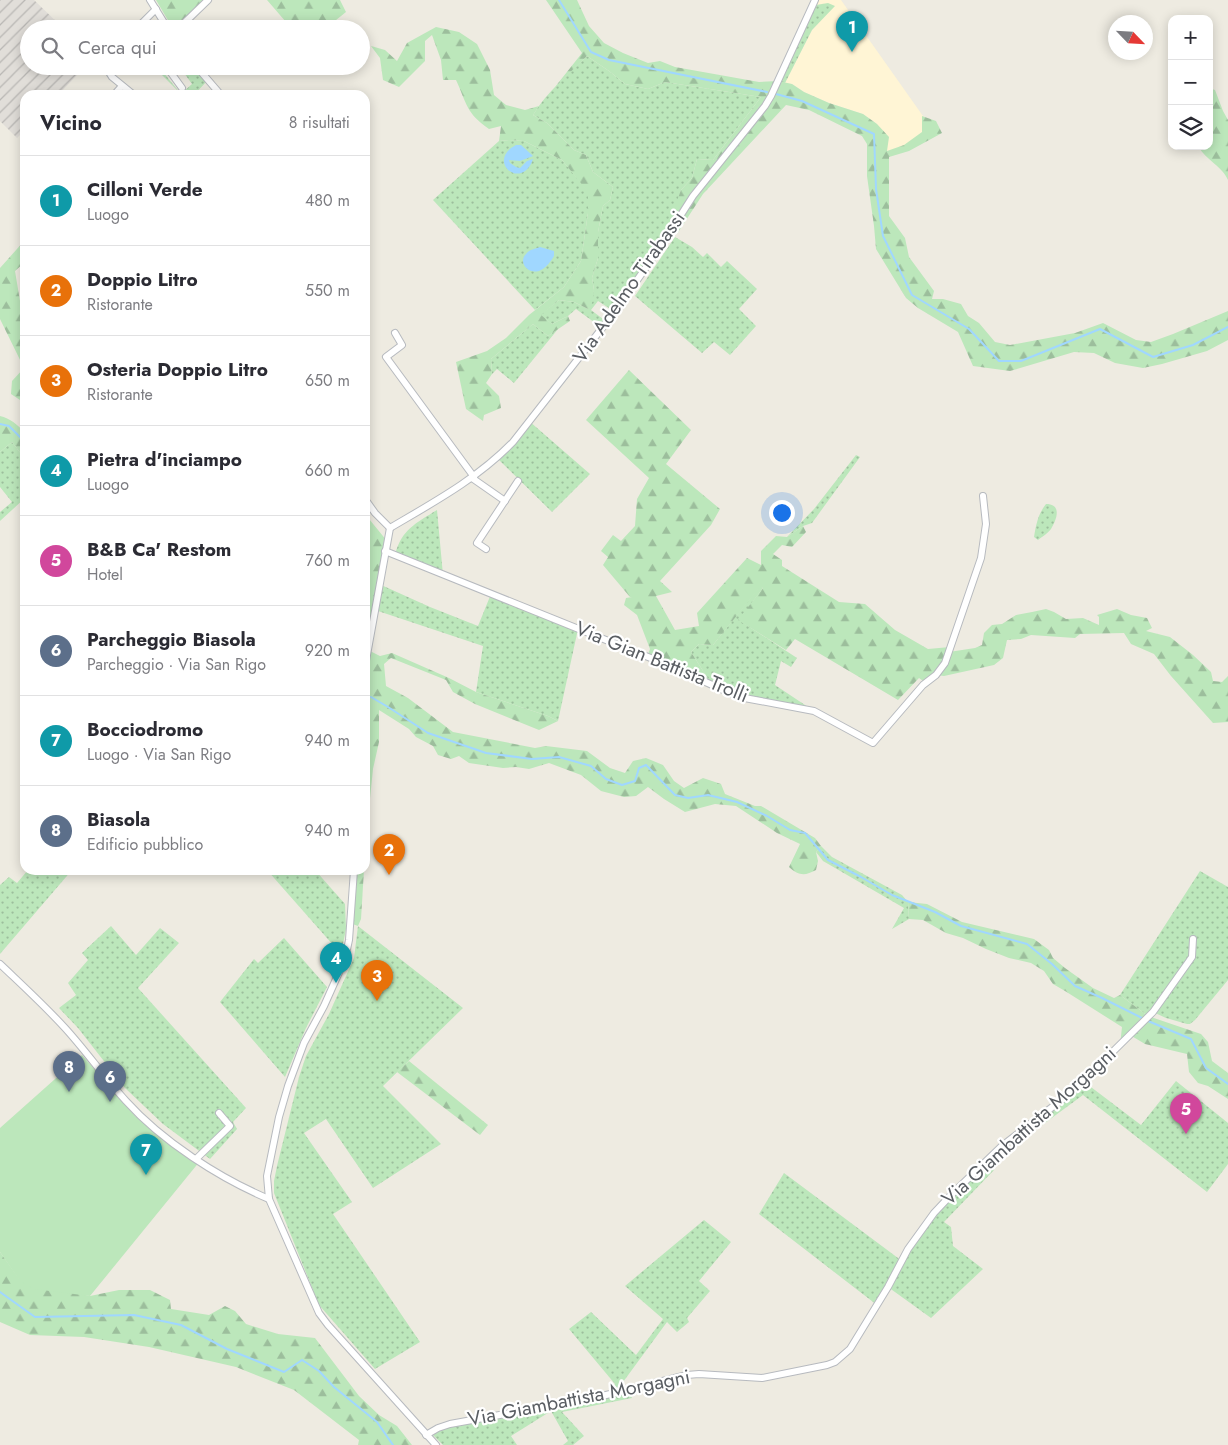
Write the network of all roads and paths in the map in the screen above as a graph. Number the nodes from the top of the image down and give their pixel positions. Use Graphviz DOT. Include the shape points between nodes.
graph roads {
  1 [pos="150,0"];
  2 [pos="208,0"];
  3 [pos="814,0"];
  4 [pos="156,9"];
  5 [pos="145,20"];
  6 [pos="163,20"];
  7 [pos="187,20"];
  8 [pos="110,75"];
  9 [pos="173,75"];
  10 [pos="204,75"];
  11 [pos="122,86"];
  12 [pos="182,88"];
  13 [pos="118,90"];
  14 [pos="127,90"];
  15 [pos="217,90"];
  16 [pos="395,333"];
  17 [pos="473,477"];
  18 [pos="518,482"];
  19 [pos="983,496"];
  20 [pos="505,501"];
  21 [pos="370,506"];
  22 [pos="390,528"];
  23 [pos="486,549"];
  24 [pos="385,551"];
  25 [pos="370,637"];
  26 [pos="354,875"];
  27 [pos="1193,939"];
  28 [pos="0,964"];
  29 [pos="219,1113"];
  30 [pos="196,1159"];
  31 [pos="269,1199"];
  32 [pos="426,1435"];
  33 [pos="436,1445"];
  1 -- 4 [label="street"];
  2 -- 7 [label="street"];
  3 -- 17 [label="street, Via Adelmo Tirabassi" via="765,106 693,196 636,284 554,390 513,442"];
  4 -- 5 [label="street"];
  4 -- 6 [label="street"];
  8 -- 11 [label="street"];
  9 -- 12 [label="street"];
  10 -- 15 [label="street"];
  11 -- 13 [label="street"];
  11 -- 14 [label="street"];
  16 -- 17 [label="street" via="402,345 386,357"];
  17 -- 20 [label="street"];
  17 -- 22 [label="street, Via Adelmo Tirabassi"];
  18 -- 20 [label="street"];
  19 -- 24 [label="street, Via Gian Battista Trolli" via="986,524 981,558 945,663 873,743 814,711 739,696"];
  20 -- 23 [label="street" via="477,543"];
  21 -- 22 [label="street"];
  22 -- 24 [label="street"];
  24 -- 25 [label="street"];
  26 -- 31 [label="street" via="345,959 304,1043 288,1086 267,1176"];
  27 -- 32 [label="street, Via Giambattista Morgagni" via="1192,957 1153,1012 1083,1081 1002,1146 934,1213 908,1249 850,1349 835,1362 762,1378 699,1374 674,1377 594,1398 450,1424"];
  28 -- 30 [label="street" via="45,1006 141,1116"];
  29 -- 30 [label="street" via="230,1126"];
  30 -- 31 [label="street"];
  31 -- 32 [label="street" via="319,1314"];
  32 -- 33 [label="street"];
}
